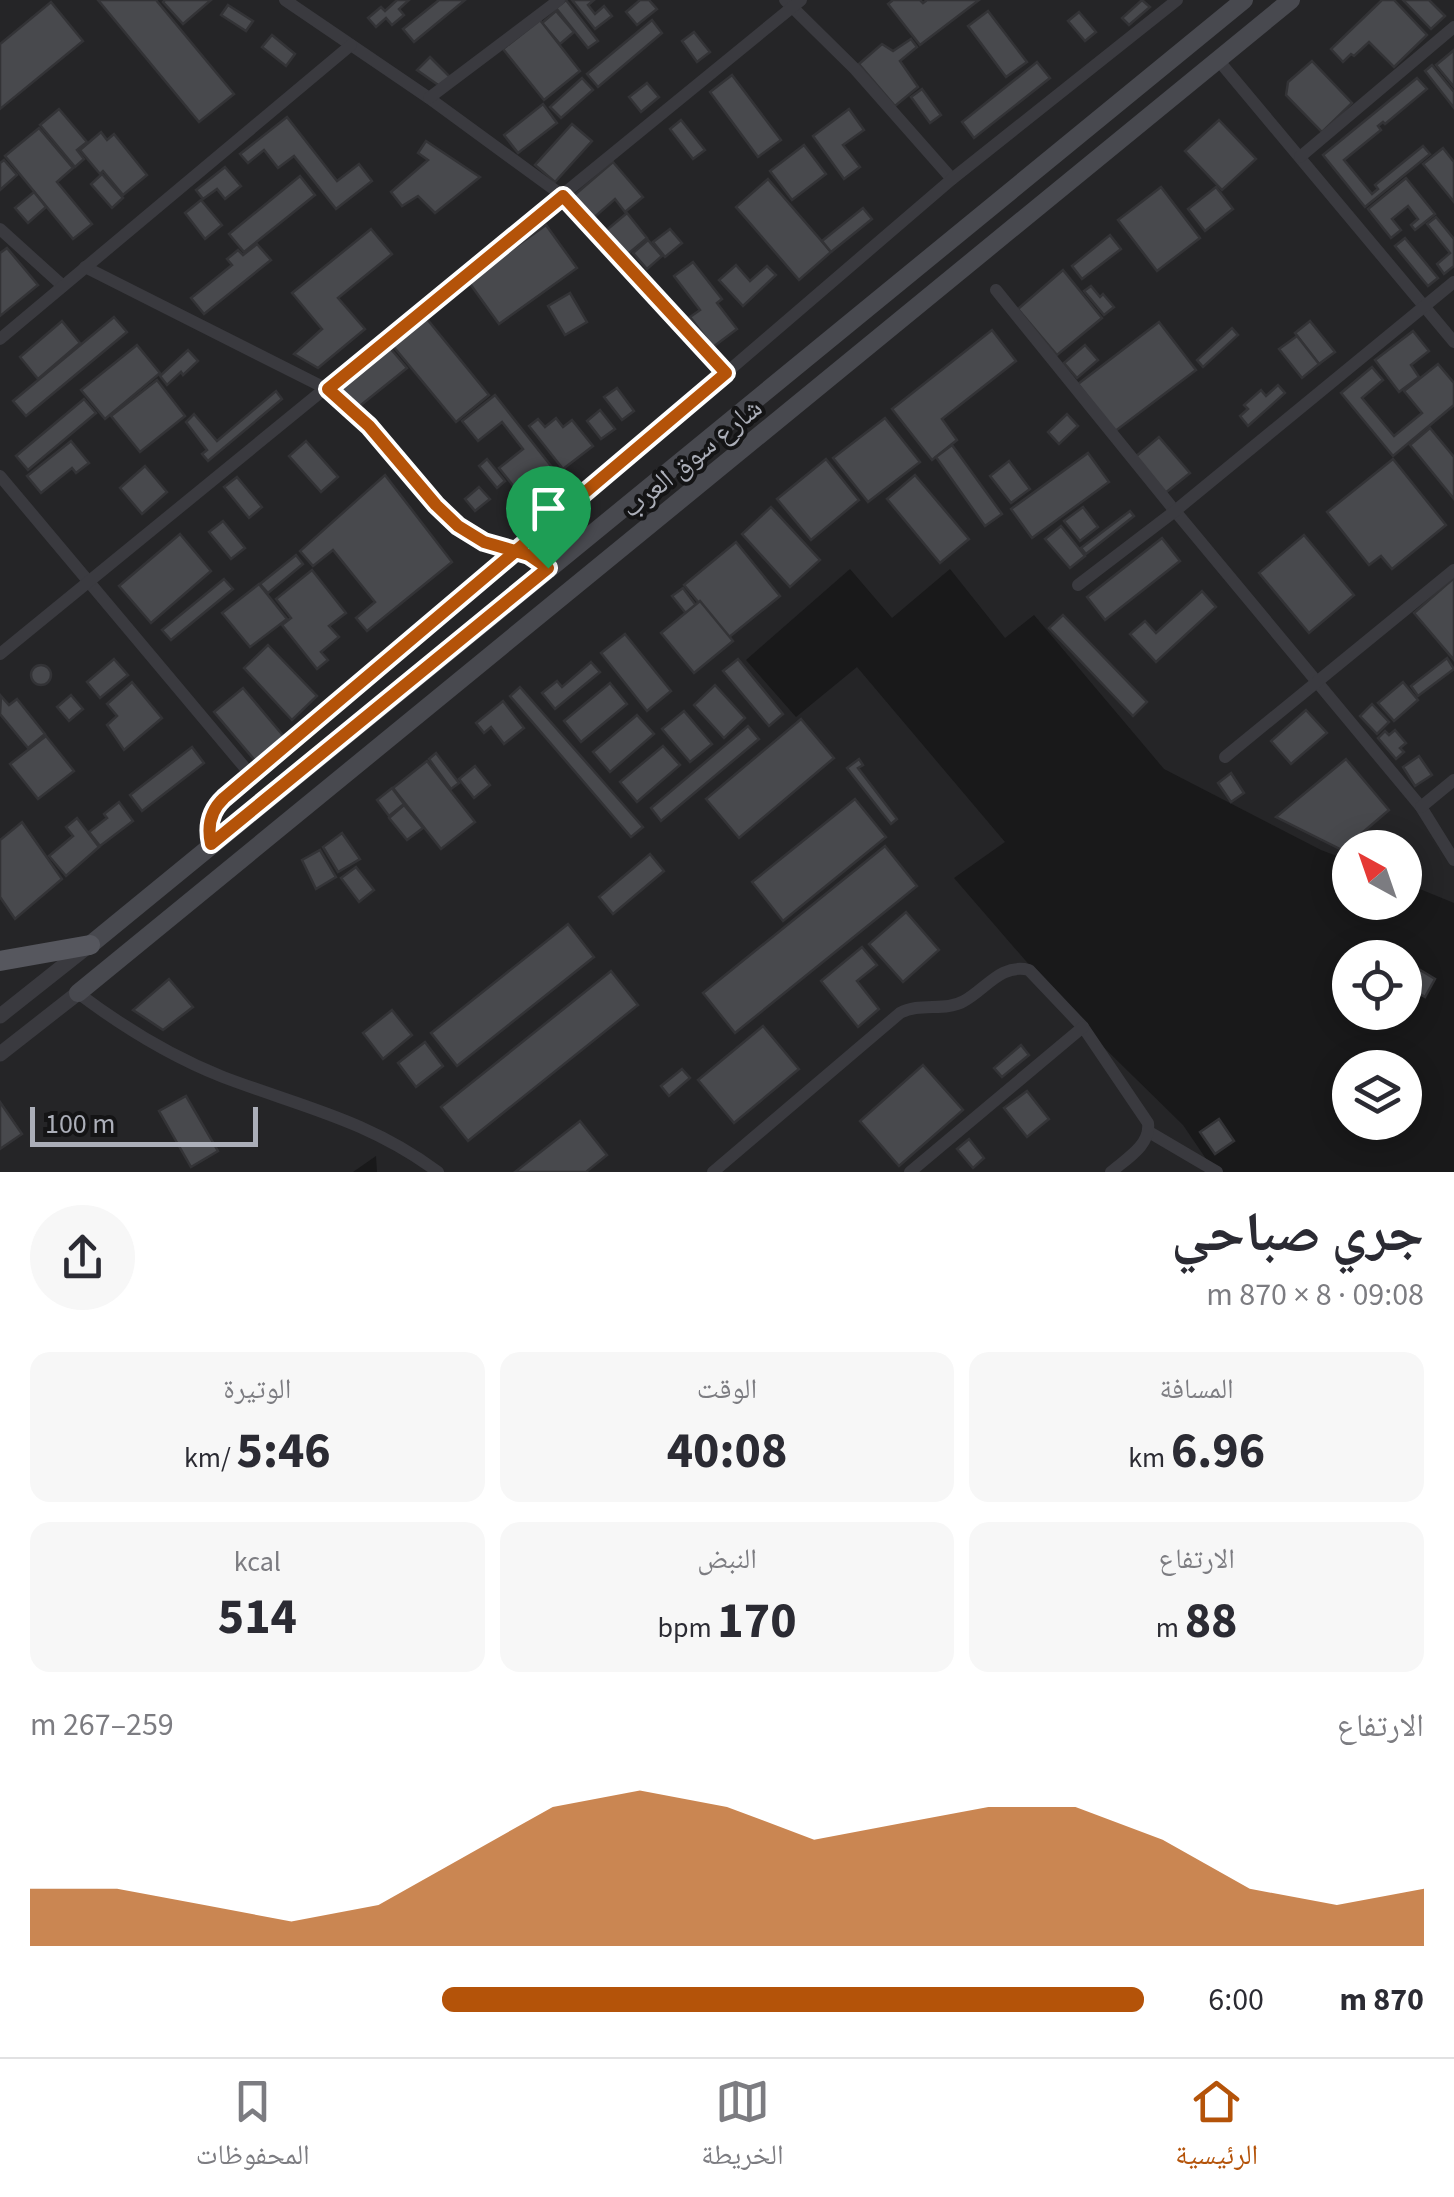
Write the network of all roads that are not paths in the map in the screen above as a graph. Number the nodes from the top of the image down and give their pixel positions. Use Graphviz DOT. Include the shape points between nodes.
graph roads {
  1 [pos="286,0"];
  2 [pos="559,0"];
  3 [pos="1244,0"];
  4 [pos="1291,0"];
  5 [pos="1174,1"];
  6 [pos="793,2"];
  7 [pos="1454,27"];
  8 [pos="351,45"];
  9 [pos="1219,61"];
  10 [pos="428,98"];
  11 [pos="1300,157"];
  12 [pos="952,178"];
  13 [pos="563,196"];
  14 [pos="0,228"];
  15 [pos="85,267"];
  16 [pos="1454,282"];
  17 [pos="63,286"];
  18 [pos="996,290"];
  19 [pos="1424,307"];
  20 [pos="0,339"];
  21 [pos="1454,342"];
  22 [pos="726,373"];
  23 [pos="328,389"];
  24 [pos="0,476"];
  25 [pos="1174,511"];
  26 [pos="514,552"];
  27 [pos="548,568"];
  28 [pos="1454,570"];
  29 [pos="89,582"];
  30 [pos="1078,585"];
  31 [pos="0,654"];
  32 [pos="1316,682"];
  33 [pos="1224,757"];
  34 [pos="251,775"];
  35 [pos="1454,780"];
  36 [pos="1422,807"];
  37 [pos="211,844"];
  38 [pos="1454,860"];
  39 [pos="90,945"];
  40 [pos="0,961"];
  41 [pos="78,993"];
  42 [pos="0,1016"];
  43 [pos="1083,1026"];
  44 [pos="0,1054"];
  45 [pos="1149,1132"];
  46 [pos="438,1172"];
  47 [pos="713,1172"];
  48 [pos="910,1172"];
  49 [pos="1111,1172"];
  50 [pos="1217,1172"];
  1 -- 8 [label="street"];
  2 -- 10 [label="street"];
  3 -- 27 [label="main road"];
  4 -- 9 [label="main road, شارع سوق العرب"];
  5 -- 12 [label="street"];
  6 -- 12 [label="street"];
  6 -- 13 [label="street"];
  7 -- 11 [label="street"];
  8 -- 10 [label="street"];
  8 -- 15 [label="street"];
  9 -- 11 [label="street"];
  9 -- 41 [label="main road, شارع سوق العرب"];
  10 -- 13 [label="street"];
  11 -- 19 [label="street"];
  12 -- 22 [label="street"];
  13 -- 22 [label="street"];
  13 -- 23 [label="street"];
  14 -- 17 [label="street"];
  15 -- 17 [label="street"];
  15 -- 23 [label="street"];
  16 -- 19 [label="street"];
  17 -- 20 [label="street"];
  18 -- 25 [label="street"];
  19 -- 21 [label="street"];
  19 -- 25 [label="street"];
  22 -- 26 [label="street"];
  23 -- 26 [label="street" via="446,516 484,542"];
  23 -- 29 [label="street"];
  24 -- 29 [label="street"];
  25 -- 30 [label="street"];
  25 -- 32 [label="street"];
  26 -- 27 [label="street"];
  26 -- 34 [label="street"];
  27 -- 37 [label="main road"];
  28 -- 32 [label="street"];
  29 -- 31 [label="street"];
  29 -- 34 [label="street"];
  32 -- 33 [label="street"];
  32 -- 36 [label="street"];
  34 -- 37 [label="street" via="213,811"];
  35 -- 36 [label="street"];
  36 -- 38 [label="street"];
  37 -- 39 [label="main road"];
  39 -- 40 [label="main road"];
  39 -- 42 [label="street"];
  41 -- 44 [label="street"];
  41 -- 46 [label="street" via="174,1056 370,1130"];
  43 -- 45 [label="street"];
  43 -- 47 [label="street" via="1028,970 1010,968 962,1002 900,1013"];
  43 -- 48 [label="street"];
  45 -- 49 [label="street"];
  45 -- 50 [label="street"];
}
